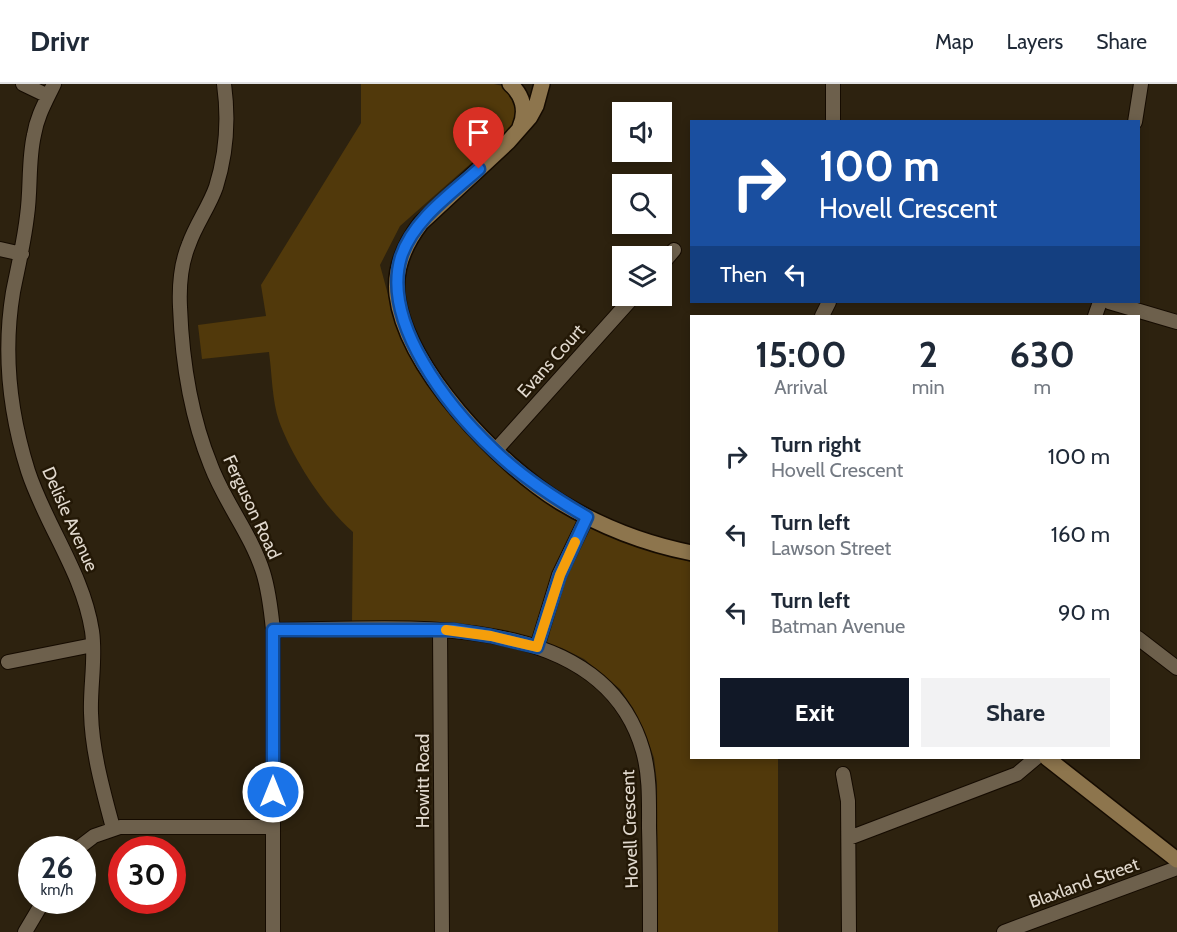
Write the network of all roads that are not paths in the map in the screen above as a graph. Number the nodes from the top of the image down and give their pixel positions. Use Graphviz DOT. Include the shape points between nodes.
graph roads {
  1 [pos="23,84"];
  2 [pos="224,84"];
  3 [pos="236,84"];
  4 [pos="510,84"];
  5 [pos="542,84"];
  6 [pos="551,84"];
  7 [pos="833,84"];
  8 [pos="1131,84"];
  9 [pos="1141,84"];
  10 [pos="51,90"];
  11 [pos="228,109"];
  12 [pos="1135,115"];
  13 [pos="833,120"];
  14 [pos="512,137"];
  15 [pos="0,249"];
  16 [pos="674,250"];
  17 [pos="672,252"];
  18 [pos="22,254"];
  19 [pos="1112,303"];
  20 [pos="625,306"];
  21 [pos="1177,322"];
  22 [pos="495,451"];
  23 [pos="587,517"];
  24 [pos="690,552"];
  25 [pos="273,630"];
  26 [pos="440,630"];
  27 [pos="1140,640"];
  28 [pos="93,645"];
  29 [pos="537,647"];
  30 [pos="8,662"];
  31 [pos="1177,668"];
  32 [pos="1035,759"];
  33 [pos="1048,759"];
  34 [pos="843,774"];
  35 [pos="273,827"];
  36 [pos="113,828"];
  37 [pos="94,836"];
  38 [pos="849,838"];
  39 [pos="1177,860"];
  40 [pos="1177,868"];
  41 [pos="36,914"];
  42 [pos="25,932"];
  43 [pos="273,932"];
  44 [pos="442,932"];
  45 [pos="650,932"];
  46 [pos="849,932"];
  47 [pos="1004,932"];
  1 -- 10 [label="street"];
  2 -- 11 [label="street, Ferguson Road"];
  3 -- 11 [label="street, Ferguson Road"];
  4 -- 14 [label="street" via="519,93 523,108 522,121"];
  5 -- 14 [label="street" via="536,108"];
  6 -- 14 [label="street" via="540,117 527,130"];
  7 -- 13 [label="street"];
  8 -- 12 [label="street"];
  9 -- 12 [label="street"];
  10 -- 18 [label="street, Delisle Avenue" via="34,135"];
  11 -- 25 [label="street, Ferguson Road" via="224,161 188,245 180,307 191,400 201,436 222,493 263,571"];
  14 -- 22 [label="street" via="421,223 409,238 398,274 400,312 420,355 459,411"];
  15 -- 18 [label="street"];
  16 -- 17 [label="street"];
  18 -- 28 [label="street, Delisle Avenue" via="10,327 13,411 38,498 79,581"];
  19 -- 21 [label="street"];
  20 -- 22 [label="street, Evans Court"];
  22 -- 23 [label="street"];
  23 -- 24 [label="street" via="640,539"];
  23 -- 29 [label="street" via="560,575"];
  25 -- 26 [label="street, Hovell Crescent"];
  25 -- 35 [label="street, Ferguson Road"];
  26 -- 29 [label="street, Hovell Crescent"];
  26 -- 44 [label="street, Howitt Road"];
  27 -- 31 [label="street"];
  28 -- 30 [label="street"];
  28 -- 36 [label="street, Delisle Avenue" via="94,746"];
  29 -- 45 [label="street, Hovell Crescent" via="562,656 597,678 626,711 635,729 649,788"];
  32 -- 38 [label="street" via="1017,774"];
  33 -- 39 [label="street"];
  34 -- 38 [label="street"];
  35 -- 36 [label="street"];
  35 -- 43 [label="street, Ferguson Road"];
  36 -- 37 [label="street"];
  38 -- 46 [label="street"];
  40 -- 47 [label="street, Blaxland Street"];
  41 -- 42 [label="street"];
}
